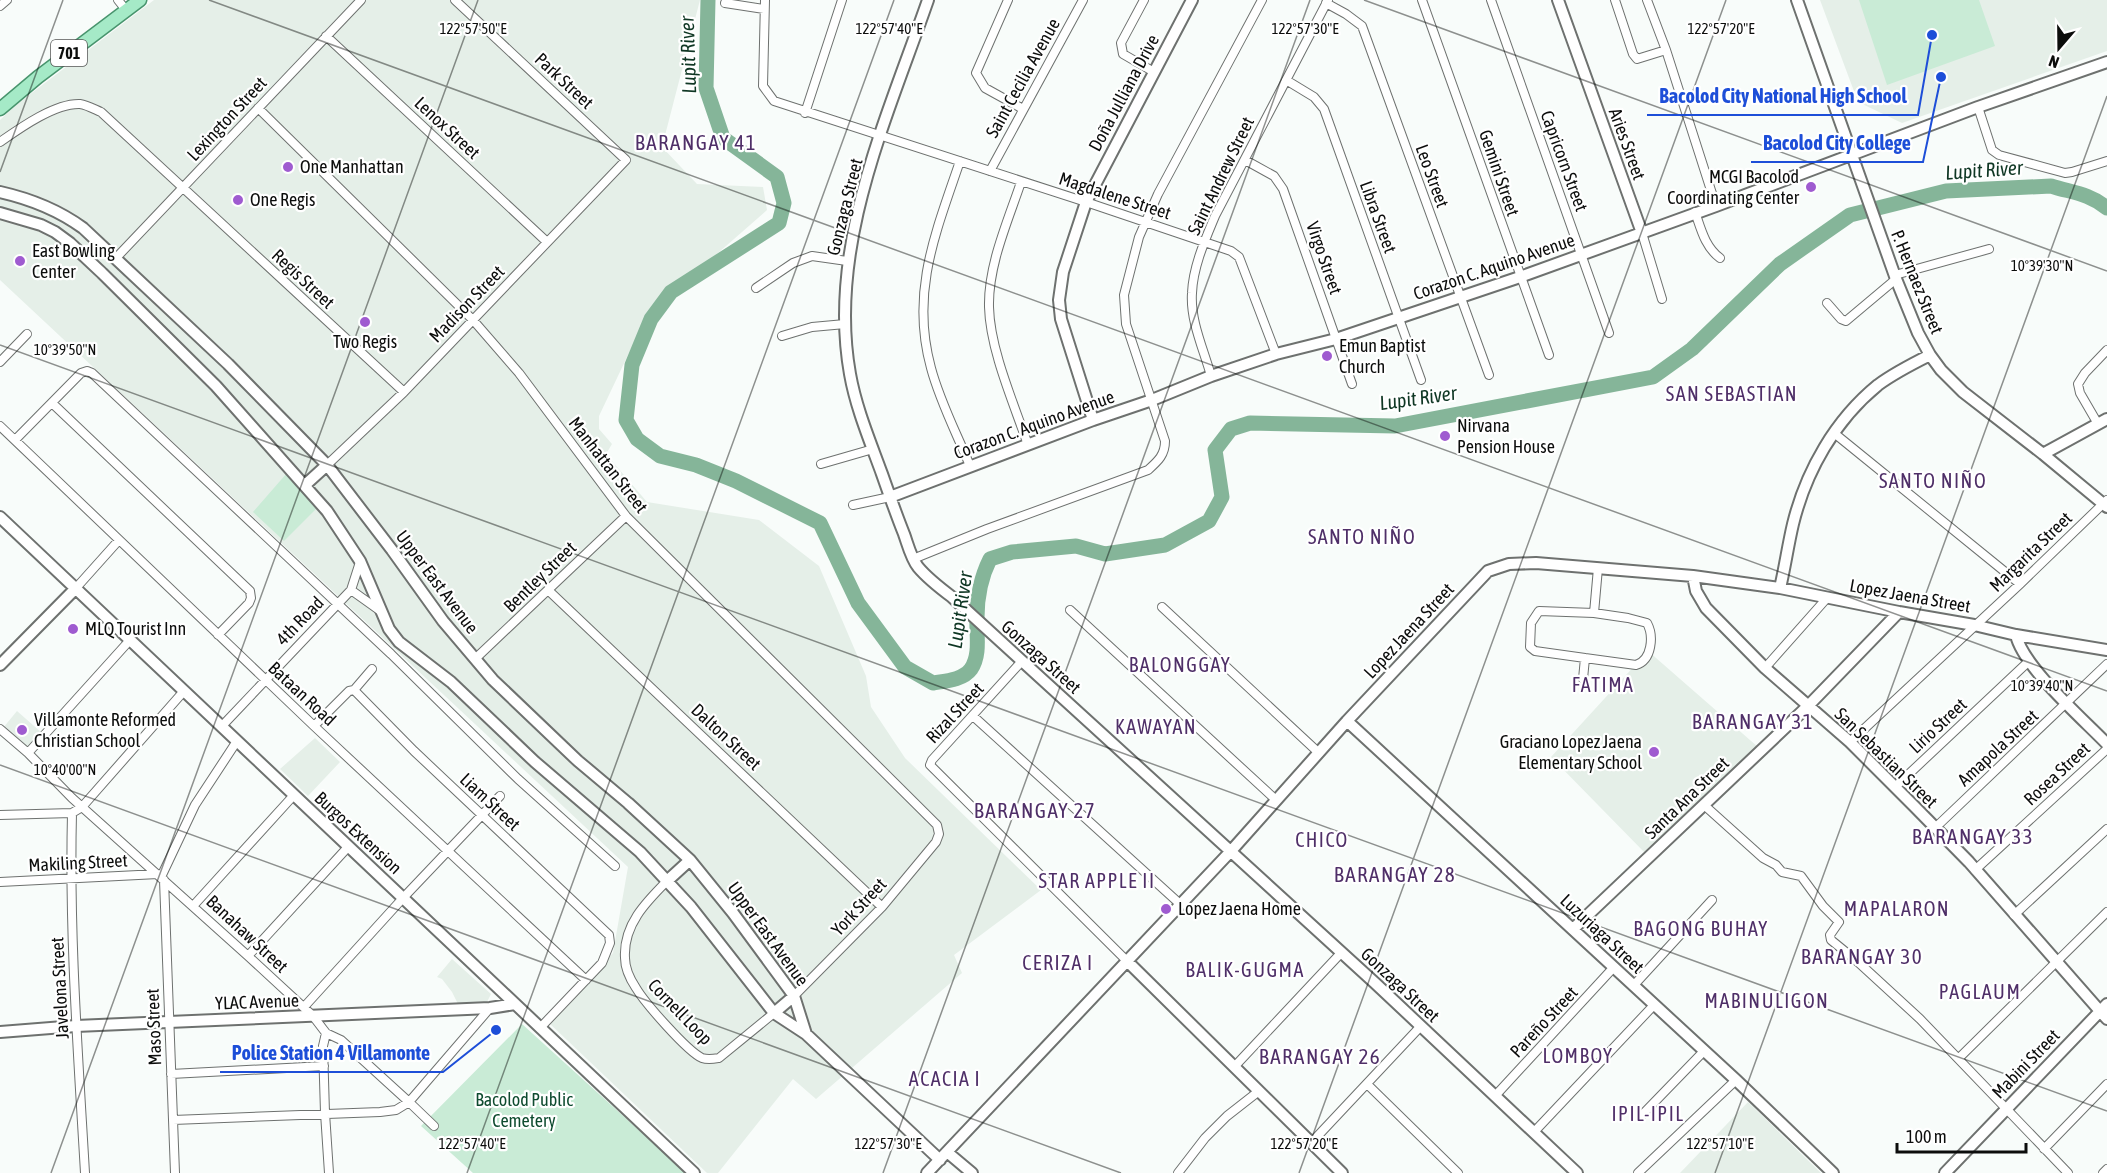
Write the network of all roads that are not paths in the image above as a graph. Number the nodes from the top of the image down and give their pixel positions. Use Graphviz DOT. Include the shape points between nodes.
graph roads {
  1 [pos="7,0"];
  2 [pos="118,0"];
  3 [pos="140,0"];
  4 [pos="361,0"];
  5 [pos="455,0"];
  6 [pos="842,0"];
  7 [pos="928,0"];
  8 [pos="1008,0"];
  9 [pos="1083,0"];
  10 [pos="1144,0"];
  11 [pos="1192,0"];
  12 [pos="1262,0"];
  13 [pos="1422,0"];
  14 [pos="1491,0"];
  15 [pos="1558,0"];
  16 [pos="1615,0"];
  17 [pos="1647,0"];
  18 [pos="1797,0"];
  19 [pos="1327,2"];
  20 [pos="726,3"];
  21 [pos="765,4"];
  22 [pos="0,6"];
  23 [pos="126,10"];
  24 [pos="326,36"];
  25 [pos="1666,50"];
  26 [pos="2107,62"];
  27 [pos="1154,72"];
  28 [pos="1286,80"];
  29 [pos="1978,106"];
  30 [pos="258,108"];
  31 [pos="0,109"];
  32 [pos="1023,109"];
  33 [pos="804,113"];
  34 [pos="880,137"];
  35 [pos="0,142"];
  36 [pos="1850,154"];
  37 [pos="626,160"];
  38 [pos="1245,160"];
  39 [pos="960,161"];
  40 [pos="2107,161"];
  41 [pos="990,171"];
  42 [pos="1021,182"];
  43 [pos="183,188"];
  44 [pos="0,192"];
  45 [pos="1086,202"];
  46 [pos="1716,206"];
  47 [pos="1695,212"];
  48 [pos="0,213"];
  49 [pos="1146,222"];
  50 [pos="1642,232"];
  51 [pos="547,242"];
  52 [pos="1204,242"];
  53 [pos="1989,249"];
  54 [pos="1581,254"];
  55 [pos="116,258"];
  56 [pos="1720,258"];
  57 [pos="847,261"];
  58 [pos="102,273"];
  59 [pos="1520,277"];
  60 [pos="1896,277"];
  61 [pos="756,288"];
  62 [pos="1459,297"];
  63 [pos="1662,299"];
  64 [pos="1827,303"];
  65 [pos="1398,318"];
  66 [pos="473,320"];
  67 [pos="845,324"];
  68 [pos="1609,333"];
  69 [pos="27,334"];
  70 [pos="782,336"];
  71 [pos="1336,339"];
  72 [pos="2107,350"];
  73 [pos="1276,354"];
  74 [pos="1549,355"];
  75 [pos="1930,355"];
  76 [pos="0,362"];
  77 [pos="1489,375"];
  78 [pos="1211,376"];
  79 [pos="1421,380"];
  80 [pos="1352,384"];
  81 [pos="404,392"];
  82 [pos="1152,400"];
  83 [pos="52,403"];
  84 [pos="1093,420"];
  85 [pos="2102,422"];
  86 [pos="0,426"];
  87 [pos="1834,433"];
  88 [pos="15,440"];
  89 [pos="1028,445"];
  90 [pos="873,448"];
  91 [pos="2043,454"];
  92 [pos="820,464"];
  93 [pos="327,465"];
  94 [pos="970,466"];
  95 [pos="305,485"];
  96 [pos="890,497"];
  97 [pos="2105,503"];
  98 [pos="853,505"];
  99 [pos="626,516"];
  100 [pos="0,517"];
  101 [pos="119,540"];
  102 [pos="913,559"];
  103 [pos="360,561"];
  104 [pos="1598,568"];
  105 [pos="1693,576"];
  106 [pos="2020,584"];
  107 [pos="76,588"];
  108 [pos="1780,588"];
  109 [pos="351,590"];
  110 [pos="548,590"];
  111 [pos="1827,598"];
  112 [pos="337,604"];
  113 [pos="1162,607"];
  114 [pos="380,610"];
  115 [pos="1070,610"];
  116 [pos="1899,612"];
  117 [pos="1594,613"];
  118 [pos="1974,625"];
  119 [pos="218,635"];
  120 [pos="2016,635"];
  121 [pos="130,640"];
  122 [pos="2107,650"];
  123 [pos="1586,657"];
  124 [pos="475,659"];
  125 [pos="1022,661"];
  126 [pos="2028,662"];
  127 [pos="2107,664"];
  128 [pos="0,665"];
  129 [pos="1765,668"];
  130 [pos="372,669"];
  131 [pos="1583,679"];
  132 [pos="265,680"];
  133 [pos="354,690"];
  134 [pos="184,691"];
  135 [pos="2067,704"];
  136 [pos="1808,706"];
  137 [pos="973,716"];
  138 [pos="1347,721"];
  139 [pos="222,726"];
  140 [pos="314,726"];
  141 [pos="0,729"];
  142 [pos="237,741"];
  143 [pos="1850,742"];
  144 [pos="2107,744"];
  145 [pos="2107,749"];
  146 [pos="28,753"];
  147 [pos="1319,753"];
  148 [pos="1895,787"];
  149 [pos="294,795"];
  150 [pos="500,796"];
  151 [pos="1276,800"];
  152 [pos="1704,805"];
  153 [pos="82,807"];
  154 [pos="72,813"];
  155 [pos="0,815"];
  156 [pos="482,815"];
  157 [pos="1935,828"];
  158 [pos="2107,829"];
  159 [pos="939,834"];
  160 [pos="348,847"];
  161 [pos="447,851"];
  162 [pos="1231,851"];
  163 [pos="690,860"];
  164 [pos="615,866"];
  165 [pos="1975,870"];
  166 [pos="161,877"];
  167 [pos="70,878"];
  168 [pos="668,881"];
  169 [pos="0,882"];
  170 [pos="403,898"];
  171 [pos="1712,900"];
  172 [pos="1180,904"];
  173 [pos="194,905"];
  174 [pos="882,907"];
  175 [pos="2107,912"];
  176 [pos="2014,915"];
  177 [pos="1573,929"];
  178 [pos="1341,953"];
  179 [pos="248,956"];
  180 [pos="1128,962"];
  181 [pos="2056,963"];
  182 [pos="1614,968"];
  183 [pos="586,980"];
  184 [pos="1634,986"];
  185 [pos="794,996"];
  186 [pos="515,1004"];
  187 [pos="1654,1005"];
  188 [pos="304,1007"];
  189 [pos="490,1008"];
  190 [pos="2104,1012"];
  191 [pos="774,1013"];
  192 [pos="313,1017"];
  193 [pos="169,1022"];
  194 [pos="76,1026"];
  195 [pos="1420,1027"];
  196 [pos="540,1028"];
  197 [pos="0,1032"];
  198 [pos="326,1033"];
  199 [pos="806,1034"];
  200 [pos="1704,1051"];
  201 [pos="1959,1058"];
  202 [pos="324,1066"];
  203 [pos="1235,1066"];
  204 [pos="171,1074"];
  205 [pos="1736,1080"];
  206 [pos="1366,1084"];
  207 [pos="2107,1084"];
  208 [pos="1259,1091"];
  209 [pos="1495,1096"];
  210 [pos="409,1102"];
  211 [pos="2006,1109"];
  212 [pos="325,1113"];
  213 [pos="1641,1116"];
  214 [pos="173,1120"];
  215 [pos="434,1126"];
  216 [pos="1534,1132"];
  217 [pos="1312,1142"];
  218 [pos="2044,1149"];
  219 [pos="944,1156"];
  220 [pos="2107,1169"];
  221 [pos="86,1173"];
  222 [pos="175,1173"];
  223 [pos="329,1173"];
  224 [pos="694,1173"];
  225 [pos="927,1173"];
  226 [pos="972,1173"];
  227 [pos="1178,1173"];
  228 [pos="1342,1173"];
  229 [pos="1458,1173"];
  230 [pos="1577,1173"];
  231 [pos="1638,1173"];
  232 [pos="1833,1173"];
  233 [pos="1945,1173"];
  234 [pos="2068,1173"];
  235 [pos="2103,1173"];
  1 -- 22 [label="street"];
  2 -- 23 [label="street"];
  3 -- 23 [label="main road, 701"];
  4 -- 24 [label="street, Lexington Street"];
  5 -- 37 [label="street, Park Street"];
  6 -- 33 [label="street"];
  7 -- 34 [label="street, Gonzaga Street"];
  8 -- 32 [label="street" via="976,73 985,88"];
  9 -- 32 [label="street, Saint Cecilia Avenue"];
  10 -- 27 [label="street" via="1121,50"];
  11 -- 27 [label="street, Doña Julliana Drive"];
  12 -- 49 [label="street"];
  13 -- 59 [label="street, Gemini Street"];
  14 -- 54 [label="street, Capricorn Street"];
  15 -- 50 [label="street, Aries Street"];
  16 -- 25 [label="street" via="1637,59"];
  17 -- 25 [label="street"];
  18 -- 36 [label="street, P. Hernaez Street"];
  19 -- 28 [label="street, Saint Andrew Street"];
  19 -- 62 [label="street, Leo Street" via="1362,26"];
  20 -- 21 [label="street"];
  21 -- 33 [label="street, Magdalene Street" via="763,86 774,101"];
  23 -- 31 [label="main road, 701"];
  24 -- 30 [label="street, Lexington Street"];
  24 -- 51 [label="street, Lenox Street"];
  25 -- 46 [label="street"];
  26 -- 29 [label="street, Corazon C. Aquino Avenue"];
  27 -- 45 [label="street, Doña Julliana Drive"];
  28 -- 38 [label="street, Saint Andrew Street"];
  28 -- 65 [label="street, Libra Street" via="1314,97 1324,109"];
  29 -- 36 [label="street, Corazon C. Aquino Avenue"];
  29 -- 40 [label="street" via="1992,150 1999,155 2065,173"];
  30 -- 43 [label="street, Lexington Street"];
  30 -- 66 [label="street, Manhattan Street"];
  32 -- 41 [label="street, Saint Cecilia Avenue"];
  33 -- 34 [label="street, Magdalene Street"];
  34 -- 39 [label="street, Magdalene Street"];
  34 -- 57 [label="street, Gonzaga Street"];
  35 -- 43 [label="street, Regis Street" via="50,112 83,104 111,120"];
  36 -- 46 [label="street, Corazon C. Aquino Avenue"];
  36 -- 60 [label="street, P. Hernaez Street"];
  37 -- 51 [label="street, Madison Street"];
  38 -- 52 [label="street, Saint Andrew Street"];
  38 -- 71 [label="street, Virgo Street" via="1274,176 1283,189"];
  39 -- 41 [label="street, Magdalene Street"];
  39 -- 94 [label="street" via="931,246 924,282 924,321 930,366"];
  41 -- 42 [label="street, Magdalene Street"];
  42 -- 45 [label="street, Magdalene Street"];
  42 -- 89 [label="street" via="994,264 989,307 996,351"];
  43 -- 55 [label="street, Lexington Street"];
  43 -- 81 [label="street, Regis Street"];
  44 -- 55 [label="street, Upper East Avenue" via="36,201 67,216"];
  45 -- 49 [label="street, Magdalene Street"];
  45 -- 84 [label="street, Doña Julliana Drive" via="1063,272 1059,300 1066,339"];
  46 -- 47 [label="street, Corazon C. Aquino Avenue"];
  47 -- 50 [label="street, Corazon C. Aquino Avenue"];
  47 -- 56 [label="street" via="1707,243"];
  48 -- 58 [label="street, Upper East Avenue" via="55,232"];
  49 -- 52 [label="street, Magdalene Street"];
  49 -- 82 [label="street" via="1132,261 1124,308"];
  50 -- 54 [label="street, Corazon C. Aquino Avenue"];
  50 -- 63 [label="street, Aries Street"];
  51 -- 66 [label="street, Madison Street"];
  52 -- 73 [label="street, Magdalene Street" via="1239,257"];
  52 -- 78 [label="street, Saint Andrew Street" via="1192,295"];
  53 -- 60 [label="street"];
  54 -- 59 [label="street, Corazon C. Aquino Avenue"];
  54 -- 68 [label="street, Capricorn Street"];
  55 -- 58 [label="street"];
  55 -- 93 [label="street, Upper East Avenue"];
  57 -- 61 [label="street" via="812,256 793,263"];
  57 -- 67 [label="street, Gonzaga Street"];
  58 -- 95 [label="street, Upper East Avenue" via="216,386"];
  59 -- 62 [label="street, Corazon C. Aquino Avenue"];
  59 -- 74 [label="street, Gemini Street"];
  60 -- 64 [label="street" via="1846,321"];
  60 -- 75 [label="street, P. Hernaez Street"];
  62 -- 65 [label="street, Corazon C. Aquino Avenue"];
  62 -- 77 [label="street, Leo Street"];
  65 -- 71 [label="street, Corazon C. Aquino Avenue"];
  65 -- 79 [label="street, Libra Street"];
  66 -- 81 [label="street, Madison Street"];
  66 -- 99 [label="street, Manhattan Street" via="519,373"];
  67 -- 70 [label="street" via="812,327"];
  67 -- 90 [label="street, Gonzaga Street" via="854,393"];
  69 -- 76 [label="street"];
  71 -- 73 [label="street, Corazon C. Aquino Avenue"];
  71 -- 80 [label="street, Virgo Street"];
  72 -- 85 [label="street" via="2078,384 2080,393"];
  73 -- 78 [label="street, Corazon C. Aquino Avenue"];
  75 -- 87 [label="street" via="1879,384"];
  75 -- 91 [label="street, P. Hernaez Street" via="1963,392"];
  78 -- 82 [label="street, Corazon C. Aquino Avenue"];
  81 -- 93 [label="street, Madison Street"];
  82 -- 84 [label="street, Corazon C. Aquino Avenue"];
  82 -- 102 [label="street" via="1165,450 1149,470"];
  83 -- 88 [label="street"];
  83 -- 112 [label="street" via="81,373 92,373"];
  83 -- 119 [label="street" via="250,591 249,603"];
  84 -- 89 [label="street, Corazon C. Aquino Avenue"];
  85 -- 91 [label="street"];
  86 -- 88 [label="street, Bataan Road"];
  87 -- 106 [label="street"];
  87 -- 108 [label="street" via="1806,483 1793,522"];
  88 -- 101 [label="street, Bataan Road"];
  89 -- 94 [label="street, Corazon C. Aquino Avenue"];
  90 -- 92 [label="street"];
  90 -- 96 [label="street, Gonzaga Street"];
  91 -- 97 [label="street, P. Hernaez Street"];
  93 -- 95 [label="street"];
  93 -- 124 [label="street, Upper East Avenue" via="442,621"];
  94 -- 96 [label="street, Corazon C. Aquino Avenue"];
  95 -- 103 [label="street, Upper East Avenue"];
  96 -- 98 [label="street"];
  96 -- 102 [label="street, Gonzaga Street"];
  97 -- 106 [label="street, Margarita Street"];
  99 -- 110 [label="street, Bentley Street"];
  99 -- 159 [label="street, Manhattan Street" via="937,825"];
  100 -- 107 [label="street, Burgos Extension"];
  101 -- 107 [label="street"];
  101 -- 119 [label="street, Bataan Road"];
  102 -- 125 [label="street, Gonzaga Street" via="928,578"];
  103 -- 109 [label="street, 4th Road"];
  103 -- 114 [label="street, Upper East Avenue"];
  104 -- 105 [label="street, Lopez Jaena Street"];
  104 -- 117 [label="street"];
  104 -- 138 [label="street, Lopez Jaena Street" via="1522,563 1488,570"];
  105 -- 108 [label="street, Lopez Jaena Street"];
  105 -- 129 [label="street, San Sebastian Street" via="1706,608"];
  106 -- 118 [label="street, Margarita Street"];
  107 -- 121 [label="street, Burgos Extension"];
  107 -- 128 [label="street"];
  108 -- 111 [label="street, Lopez Jaena Street"];
  109 -- 112 [label="street, 4th Road"];
  109 -- 114 [label="street"];
  110 -- 124 [label="street, Bentley Street"];
  110 -- 174 [label="street, Dalton Street"];
  111 -- 116 [label="street, Lopez Jaena Street"];
  111 -- 129 [label="street"];
  112 -- 132 [label="street, 4th Road"];
  112 -- 164 [label="street" via="518,779"];
  113 -- 147 [label="street"];
  114 -- 168 [label="street, Upper East Avenue" via="399,642 458,687"];
  115 -- 151 [label="street"];
  116 -- 118 [label="street, Lopez Jaena Street"];
  116 -- 136 [label="street, Santa Ana Street"];
  117 -- 123 [label="street" via="1539,611 1531,623 1530,647 1535,651"];
  117 -- 123 [label="street" via="1647,623 1648,658 1636,665"];
  118 -- 120 [label="street, Lopez Jaena Street"];
  118 -- 143 [label="street, Margarita Street"];
  119 -- 132 [label="street, Bataan Road"];
  120 -- 122 [label="street, Lopez Jaena Street"];
  120 -- 126 [label="street"];
  121 -- 134 [label="street, Burgos Extension"];
  121 -- 146 [label="street"];
  123 -- 131 [label="street"];
  124 -- 163 [label="street, Upper East Avenue" via="569,753"];
  125 -- 137 [label="street, Rizal Street"];
  125 -- 162 [label="street, Gonzaga Street"];
  126 -- 135 [label="street"];
  126 -- 148 [label="street, Lirio Street"];
  127 -- 135 [label="street, Amapola Street"];
  129 -- 136 [label="street, San Sebastian Street"];
  130 -- 133 [label="street"];
  132 -- 139 [label="street, 4th Road"];
  132 -- 140 [label="street, Bataan Road"];
  133 -- 140 [label="street"];
  133 -- 156 [label="street, Liam Street"];
  134 -- 139 [label="street, Burgos Extension"];
  134 -- 153 [label="street"];
  135 -- 144 [label="street"];
  135 -- 157 [label="street, Amapola Street"];
  136 -- 143 [label="street, San Sebastian Street"];
  136 -- 152 [label="street, Santa Ana Street"];
  137 -- 172 [label="street"];
  137 -- 180 [label="street, Rizal Street" via="930,765"];
  138 -- 147 [label="street, Lopez Jaena Street"];
  138 -- 177 [label="street, Luzuriaga Street"];
  139 -- 142 [label="street, Burgos Extension"];
  140 -- 161 [label="street, Bataan Road"];
  141 -- 146 [label="street, Banahaw Street"];
  142 -- 149 [label="street, Burgos Extension"];
  142 -- 166 [label="street" via="195,805"];
  143 -- 148 [label="street, San Sebastian Street"];
  145 -- 165 [label="street, Rosea Street"];
  146 -- 153 [label="street, Banahaw Street"];
  147 -- 151 [label="street, Lopez Jaena Street"];
  148 -- 157 [label="street, San Sebastian Street"];
  149 -- 160 [label="street, Burgos Extension"];
  149 -- 173 [label="street"];
  150 -- 156 [label="street"];
  151 -- 162 [label="street, Lopez Jaena Street"];
  152 -- 177 [label="street, Santa Ana Street"];
  152 -- 201 [label="street" via="1782,872 1801,876 1839,922 1831,940"];
  153 -- 154 [label="street"];
  153 -- 166 [label="street, Banahaw Street"];
  154 -- 155 [label="street"];
  154 -- 167 [label="street, Javelona Street"];
  156 -- 161 [label="street"];
  156 -- 183 [label="street, Liam Street" via="609,935 607,955"];
  157 -- 165 [label="street, San Sebastian Street"];
  158 -- 176 [label="street"];
  159 -- 174 [label="street, York Street"];
  160 -- 170 [label="street, Burgos Extension"];
  160 -- 179 [label="street"];
  161 -- 170 [label="street"];
  161 -- 183 [label="street, Bataan Road"];
  162 -- 172 [label="street, Lopez Jaena Street"];
  162 -- 178 [label="street, Gonzaga Street"];
  163 -- 168 [label="street"];
  163 -- 185 [label="street, Upper East Avenue"];
  165 -- 176 [label="street, San Sebastian Street"];
  166 -- 167 [label="street, Makiling Street"];
  166 -- 173 [label="street, Banahaw Street"];
  166 -- 193 [label="street, Maso Street"];
  167 -- 169 [label="street, Makiling Street"];
  167 -- 194 [label="street, Javelona Street"];
  168 -- 191 [label="street, Upper East Avenue"];
  168 -- 191 [label="street, Cornell Loop" via="642,908 626,942 626,969 643,998 695,1054 711,1060 719,1058"];
  170 -- 186 [label="street, Burgos Extension"];
  170 -- 188 [label="street"];
  171 -- 184 [label="street"];
  172 -- 180 [label="street, Lopez Jaena Street"];
  173 -- 179 [label="street, Banahaw Street"];
  174 -- 185 [label="street, York Street"];
  175 -- 181 [label="street"];
  176 -- 181 [label="street, San Sebastian Street"];
  177 -- 182 [label="street, Luzuriaga Street"];
  178 -- 195 [label="street, Gonzaga Street"];
  178 -- 203 [label="street"];
  179 -- 188 [label="street, Banahaw Street"];
  180 -- 203 [label="street"];
  180 -- 219 [label="street, Lopez Jaena Street"];
  181 -- 190 [label="street, San Sebastian Street"];
  181 -- 201 [label="street"];
  182 -- 184 [label="street, Luzuriaga Street"];
  182 -- 209 [label="street, Pareño Street"];
  183 -- 196 [label="street"];
  184 -- 187 [label="street, Luzuriaga Street"];
  185 -- 191 [label="street"];
  185 -- 199 [label="street, Upper East Avenue"];
  186 -- 189 [label="street, YLAC Avenue"];
  186 -- 196 [label="street, Burgos Extension"];
  187 -- 200 [label="street, Luzuriaga Street"];
  187 -- 216 [label="street"];
  188 -- 192 [label="street, Banahaw Street"];
  189 -- 192 [label="street, YLAC Avenue"];
  189 -- 210 [label="street"];
  190 -- 211 [label="street, Mabini Street"];
  191 -- 199 [label="street, Upper East Avenue"];
  192 -- 193 [label="street, YLAC Avenue"];
  192 -- 198 [label="street, Banahaw Street"];
  193 -- 194 [label="street, YLAC Avenue"];
  193 -- 204 [label="street, Maso Street"];
  194 -- 197 [label="street, YLAC Avenue"];
  194 -- 221 [label="street, Javelona Street"];
  195 -- 206 [label="street"];
  195 -- 209 [label="street, Gonzaga Street"];
  196 -- 224 [label="street, Burgos Extension"];
  198 -- 202 [label="street"];
  198 -- 210 [label="street, Banahaw Street" via="341,1040"];
  199 -- 219 [label="street, Upper East Avenue"];
  200 -- 205 [label="street, Luzuriaga Street"];
  200 -- 213 [label="street"];
  201 -- 211 [label="street"];
  202 -- 204 [label="street"];
  202 -- 212 [label="street"];
  203 -- 208 [label="street"];
  204 -- 214 [label="street, Maso Street"];
  205 -- 231 [label="street"];
  205 -- 232 [label="street, Luzuriaga Street"];
  206 -- 217 [label="street"];
  206 -- 229 [label="street"];
  207 -- 218 [label="street"];
  208 -- 217 [label="street"];
  208 -- 227 [label="street" via="1205,1138"];
  209 -- 216 [label="street, Gonzaga Street"];
  210 -- 212 [label="street" via="396,1110"];
  210 -- 215 [label="street, Banahaw Street"];
  211 -- 218 [label="street"];
  211 -- 233 [label="street, Mabini Street"];
  212 -- 214 [label="street"];
  212 -- 223 [label="street"];
  214 -- 222 [label="street, Maso Street"];
  216 -- 230 [label="street, Gonzaga Street"];
  217 -- 228 [label="street"];
  218 -- 234 [label="street"];
  219 -- 225 [label="street, Lopez Jaena Street"];
  219 -- 226 [label="street, Upper East Avenue"];
  220 -- 235 [label="street"];
}
